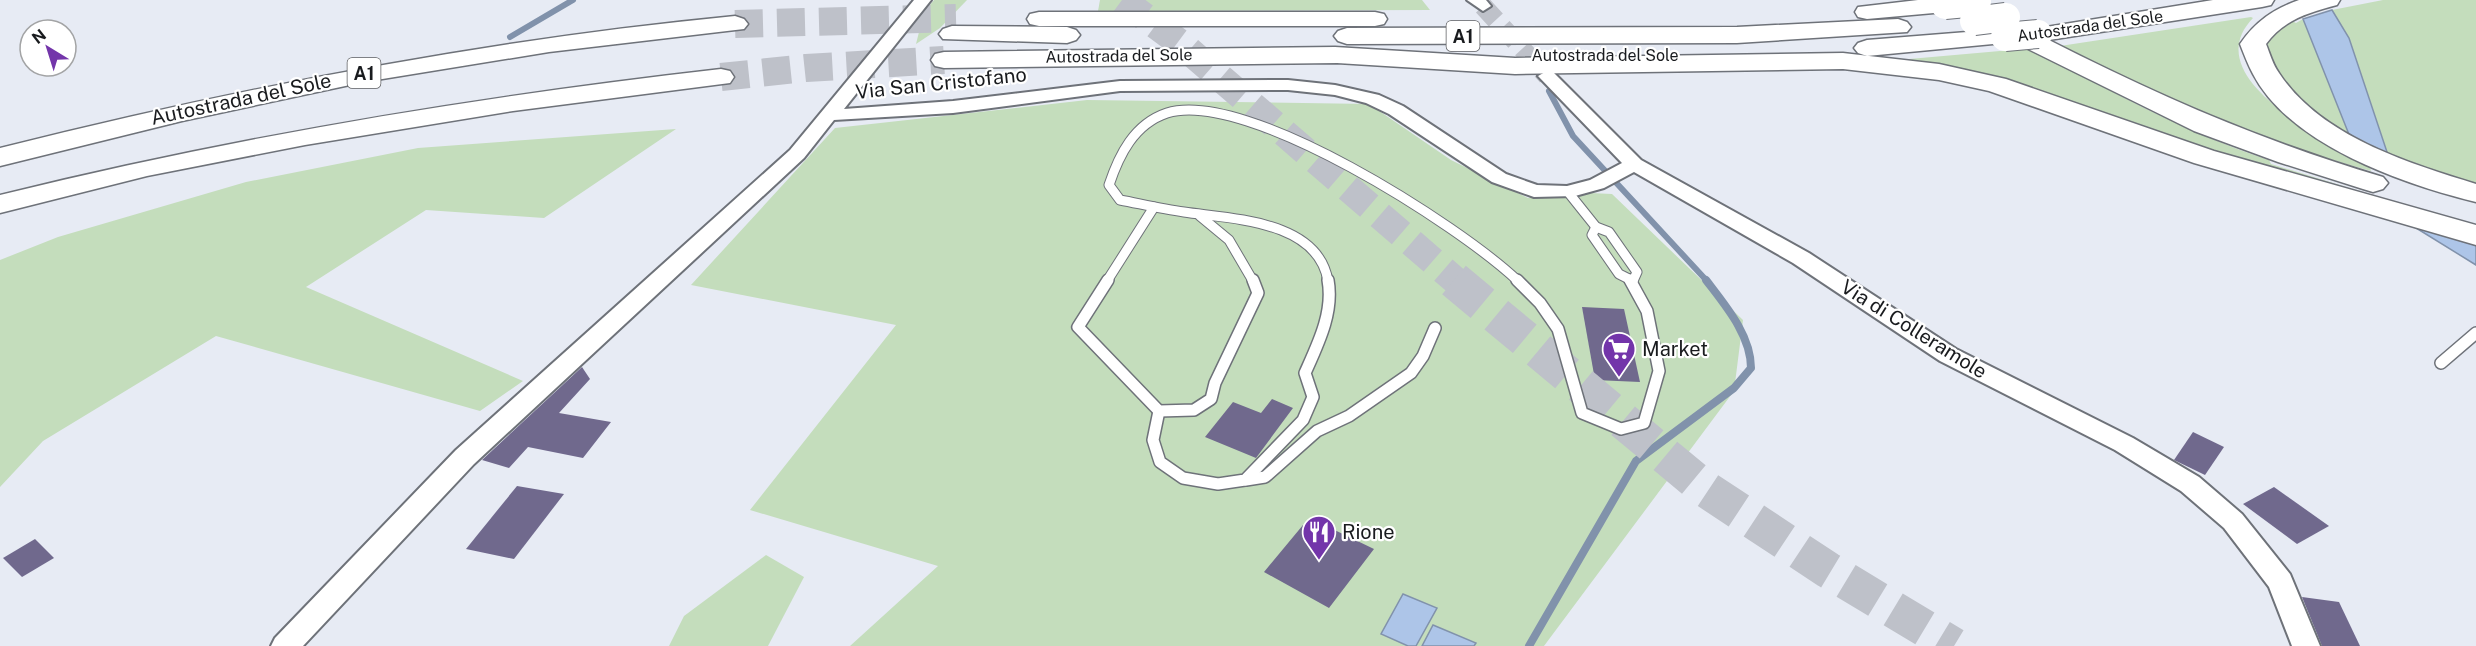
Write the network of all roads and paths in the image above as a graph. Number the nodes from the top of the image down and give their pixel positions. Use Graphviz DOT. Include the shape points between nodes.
graph roads {
  1 [pos="923,0"];
  2 [pos="2131,0"];
  3 [pos="2328,0"];
  4 [pos="2272,8"];
  5 [pos="1973,10"];
  6 [pos="1335,55"];
  7 [pos="944,60"];
  8 [pos="1547,76"];
  9 [pos="721,77"];
  10 [pos="831,116"];
  11 [pos="0,157"];
  12 [pos="1634,164"];
  13 [pos="0,175"];
  14 [pos="1568,192"];
  15 [pos="0,204"];
  16 [pos="1155,207"];
  17 [pos="2471,208"];
  18 [pos="1197,215"];
  19 [pos="1596,227"];
  20 [pos="1633,281"];
  21 [pos="1435,328"];
  22 [pos="2476,333"];
  23 [pos="2441,363"];
  24 [pos="1159,411"];
  25 [pos="1245,480"];
  26 [pos="285,646"];
  27 [pos="2307,646"];
  1 -- 10 [label="street"];
  2 -- 5 [label="highway, Autostrada del Sole / A1"];
  3 -- 4 [label="highway"];
  4 -- 5 [label="highway, Autostrada del Sole / A1, bridge" via="2038,34"];
  4 -- 17 [label="highway" via="2253,44 2262,70 2280,94 2330,134"];
  5 -- 5 [label="highway, Autostrada del Sole / A1" via="1737,35 954,26 1735,18"];
  5 -- 6 [label="highway, Autostrada del Sole / A1" via="1755,53"];
  5 -- 17 [label="highway" via="2202,124 2351,177"];
  6 -- 7 [label="highway, Autostrada del Sole / A1"];
  6 -- 17 [label="highway" via="1515,66 1843,61 1926,70 1997,85 2204,158 2381,208"];
  8 -- 12 [label="street, Via di Colleramole"];
  9 -- 15 [label="highway" via="496,106 312,136 167,163"];
  10 -- 14 [label="street, Via San Cristofano" via="953,107 1120,86 1288,85 1372,99 1396,110 1499,178 1534,191"];
  10 -- 26 [label="street" via="797,154 465,458"];
  11 -- 13 [label="highway, Autostrada del Sole / A1" via="219,102 352,75 585,39 733,32 347,92"];
  12 -- 14 [label="street, Via San Cristofano" via="1597,184"];
  12 -- 27 [label="street, Via di Colleramole" via="1801,258 1948,355 2124,444 2190,483 2233,521 2280,582"];
  14 -- 19 [label="lane"];
  16 -- 18 [label="lane"];
  16 -- 20 [label="lane" via="1120,200 1109,185 1117,159 1129,140 1154,118 1172,111 1205,109 1244,118 1307,143 1437,220 1534,295 1551,317 1566,350 1573,394 1582,413 1621,429 1644,423 1659,371 1647,311"];
  16 -- 24 [label="lane" via="1078,327"];
  18 -- 24 [label="lane" via="1232,241 1244,258 1258,293 1211,399 1194,410"];
  18 -- 25 [label="lane" via="1226,217 1290,236 1310,246 1326,271 1329,304 1305,373 1313,397 1304,420"];
  19 -- 20 [label="lane" via="1592,235 1619,273"];
  19 -- 20 [label="lane" via="1609,232 1637,272"];
  21 -- 25 [label="lane" via="1424,356 1411,372 1349,416 1317,431 1265,477"];
  22 -- 23 [label="lane"];
  24 -- 25 [label="lane" via="1153,440 1160,462 1183,478 1218,484"];
}
